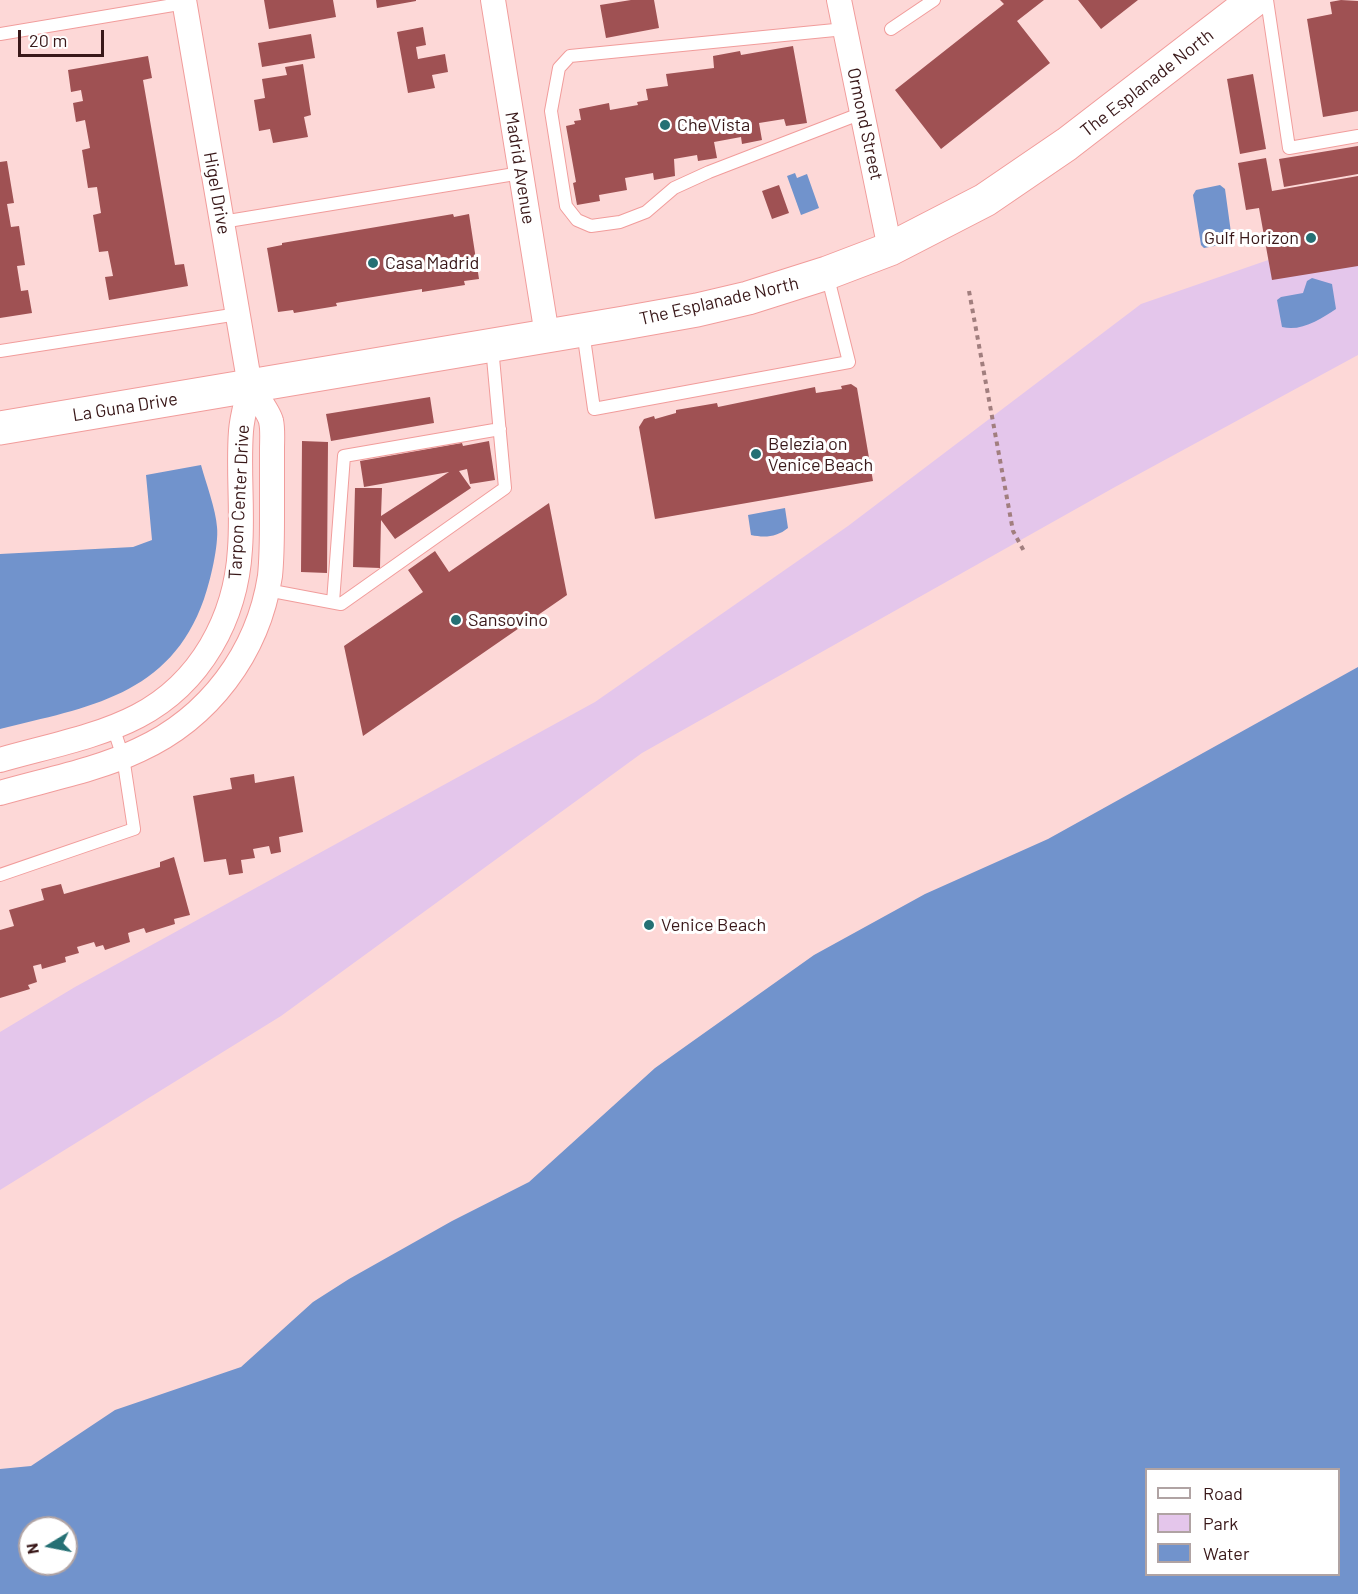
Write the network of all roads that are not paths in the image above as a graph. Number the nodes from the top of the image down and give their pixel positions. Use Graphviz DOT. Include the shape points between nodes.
graph roads {
  1 [pos="494,0"];
  2 [pos="839,0"];
  3 [pos="934,0"];
  4 [pos="1254,0"];
  5 [pos="1267,0"];
  6 [pos="184,2"];
  7 [pos="845,29"];
  8 [pos="891,29"];
  9 [pos="0,34"];
  10 [pos="862,113"];
  11 [pos="1358,136"];
  12 [pos="521,173"];
  13 [pos="222,222"];
  14 [pos="890,249"];
  15 [pos="826,273"];
  16 [pos="238,314"];
  17 [pos="583,330"];
  18 [pos="547,335"];
  19 [pos="492,345"];
  20 [pos="0,351"];
  21 [pos="250,386"];
  22 [pos="0,428"];
  23 [pos="500,429"];
  24 [pos="267,590"];
  25 [pos="333,602"];
  26 [pos="113,727"];
  27 [pos="123,757"];
  28 [pos="0,760"];
  29 [pos="0,793"];
  30 [pos="0,875"];
  1 -- 12 [label="street, Madrid Avenue"];
  2 -- 7 [label="street, Ormond Street"];
  3 -- 8 [label="lane"];
  4 -- 14 [label="street, The Esplanade North" via="1067,144 985,200"];
  5 -- 11 [label="lane" via="1289,148"];
  6 -- 9 [label="lane"];
  6 -- 13 [label="street, Higel Drive"];
  7 -- 10 [label="street, Ormond Street"];
  7 -- 10 [label="lane" via="570,56 559,68 551,111 566,206 577,220 591,226 620,222 646,212 674,188 709,172"];
  10 -- 14 [label="street, Ormond Street"];
  12 -- 13 [label="lane"];
  12 -- 18 [label="street, Madrid Avenue"];
  13 -- 16 [label="street, Higel Drive"];
  14 -- 15 [label="street, The Esplanade North"];
  15 -- 17 [label="street, The Esplanade North" via="697,310"];
  15 -- 17 [label="lane" via="849,362 594,409"];
  16 -- 20 [label="lane"];
  16 -- 21 [label="street, Higel Drive"];
  17 -- 18 [label="street, The Esplanade North"];
  18 -- 19 [label="street, The Esplanade North"];
  19 -- 21 [label="street, The Esplanade North"];
  19 -- 23 [label="lane"];
  21 -- 22 [label="street, La Guna Drive"];
  21 -- 24 [label="street, Tarpon Center Drive" via="271,421 272,555"];
  21 -- 26 [label="street, Tarpon Center Drive" via="241,430 238,573 221,631 205,658 158,704"];
  23 -- 25 [label="lane" via="505,488 341,604"];
  23 -- 25 [label="lane" via="344,456"];
  24 -- 25 [label="lane"];
  24 -- 27 [label="street, Tarpon Center Drive" via="244,653 212,698 161,739"];
  26 -- 27 [label="lane"];
  26 -- 28 [label="street, Tarpon Center Drive"];
  27 -- 29 [label="street, Tarpon Center Drive"];
  27 -- 30 [label="lane" via="134,829"];
}
